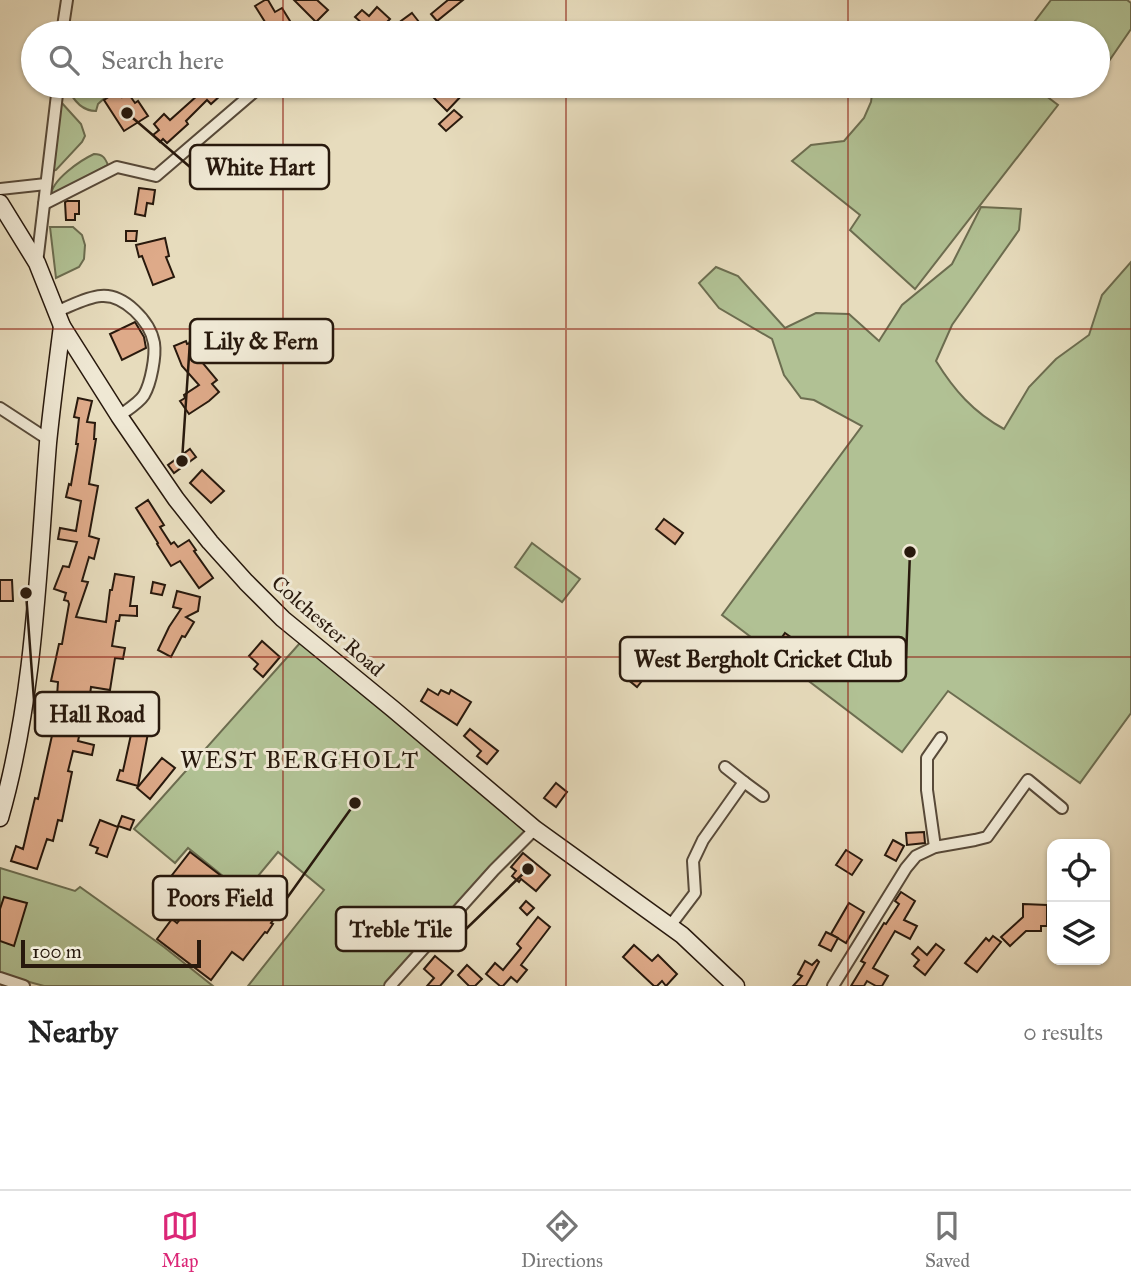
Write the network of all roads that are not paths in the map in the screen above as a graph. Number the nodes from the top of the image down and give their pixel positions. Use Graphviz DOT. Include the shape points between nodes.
graph roads {
  1 [pos="67,0"];
  2 [pos="64,21"];
  3 [pos="57,98"];
  4 [pos="247,98"];
  5 [pos="46,184"];
  6 [pos="0,188"];
  7 [pos="0,203"];
  8 [pos="44,204"];
  9 [pos="37,263"];
  10 [pos="59,319"];
  11 [pos="0,408"];
  12 [pos="119,416"];
  13 [pos="49,440"];
  14 [pos="941,737"];
  15 [pos="725,767"];
  16 [pos="744,782"];
  17 [pos="763,796"];
  18 [pos="1062,808"];
  19 [pos="0,818"];
  20 [pos="536,829"];
  21 [pos="935,847"];
  22 [pos="670,926"];
  23 [pos="0,978"];
  24 [pos="24,986"];
  25 [pos="390,986"];
  26 [pos="736,986"];
  27 [pos="833,986"];
  1 -- 2 [label="street"];
  3 -- 5 [label="street"];
  4 -- 8 [label="street" via="156,176 117,167"];
  5 -- 6 [label="street"];
  5 -- 8 [label="street"];
  7 -- 9 [label="main road, Colchester Road"];
  8 -- 9 [label="street"];
  9 -- 10 [label="main road, Colchester Road"];
  10 -- 12 [label="main road, Colchester Road"];
  10 -- 12 [label="street" via="102,295 124,302 139,315 152,337 153,364 144,396"];
  10 -- 13 [label="main road"];
  11 -- 13 [label="street"];
  12 -- 20 [label="main road, Colchester Road" via="210,542 283,619"];
  13 -- 19 [label="main road" via="30,666"];
  14 -- 21 [label="street" via="927,758"];
  15 -- 16 [label="street"];
  16 -- 17 [label="street"];
  16 -- 22 [label="street" via="700,847 693,861 695,893"];
  18 -- 21 [label="street" via="1028,780 987,837"];
  20 -- 22 [label="main road, Colchester Road"];
  20 -- 25 [label="street"];
  21 -- 27 [label="street" via="916,856 906,868"];
  22 -- 26 [label="main road, Colchester Road"];
  23 -- 24 [label="street"];
}
